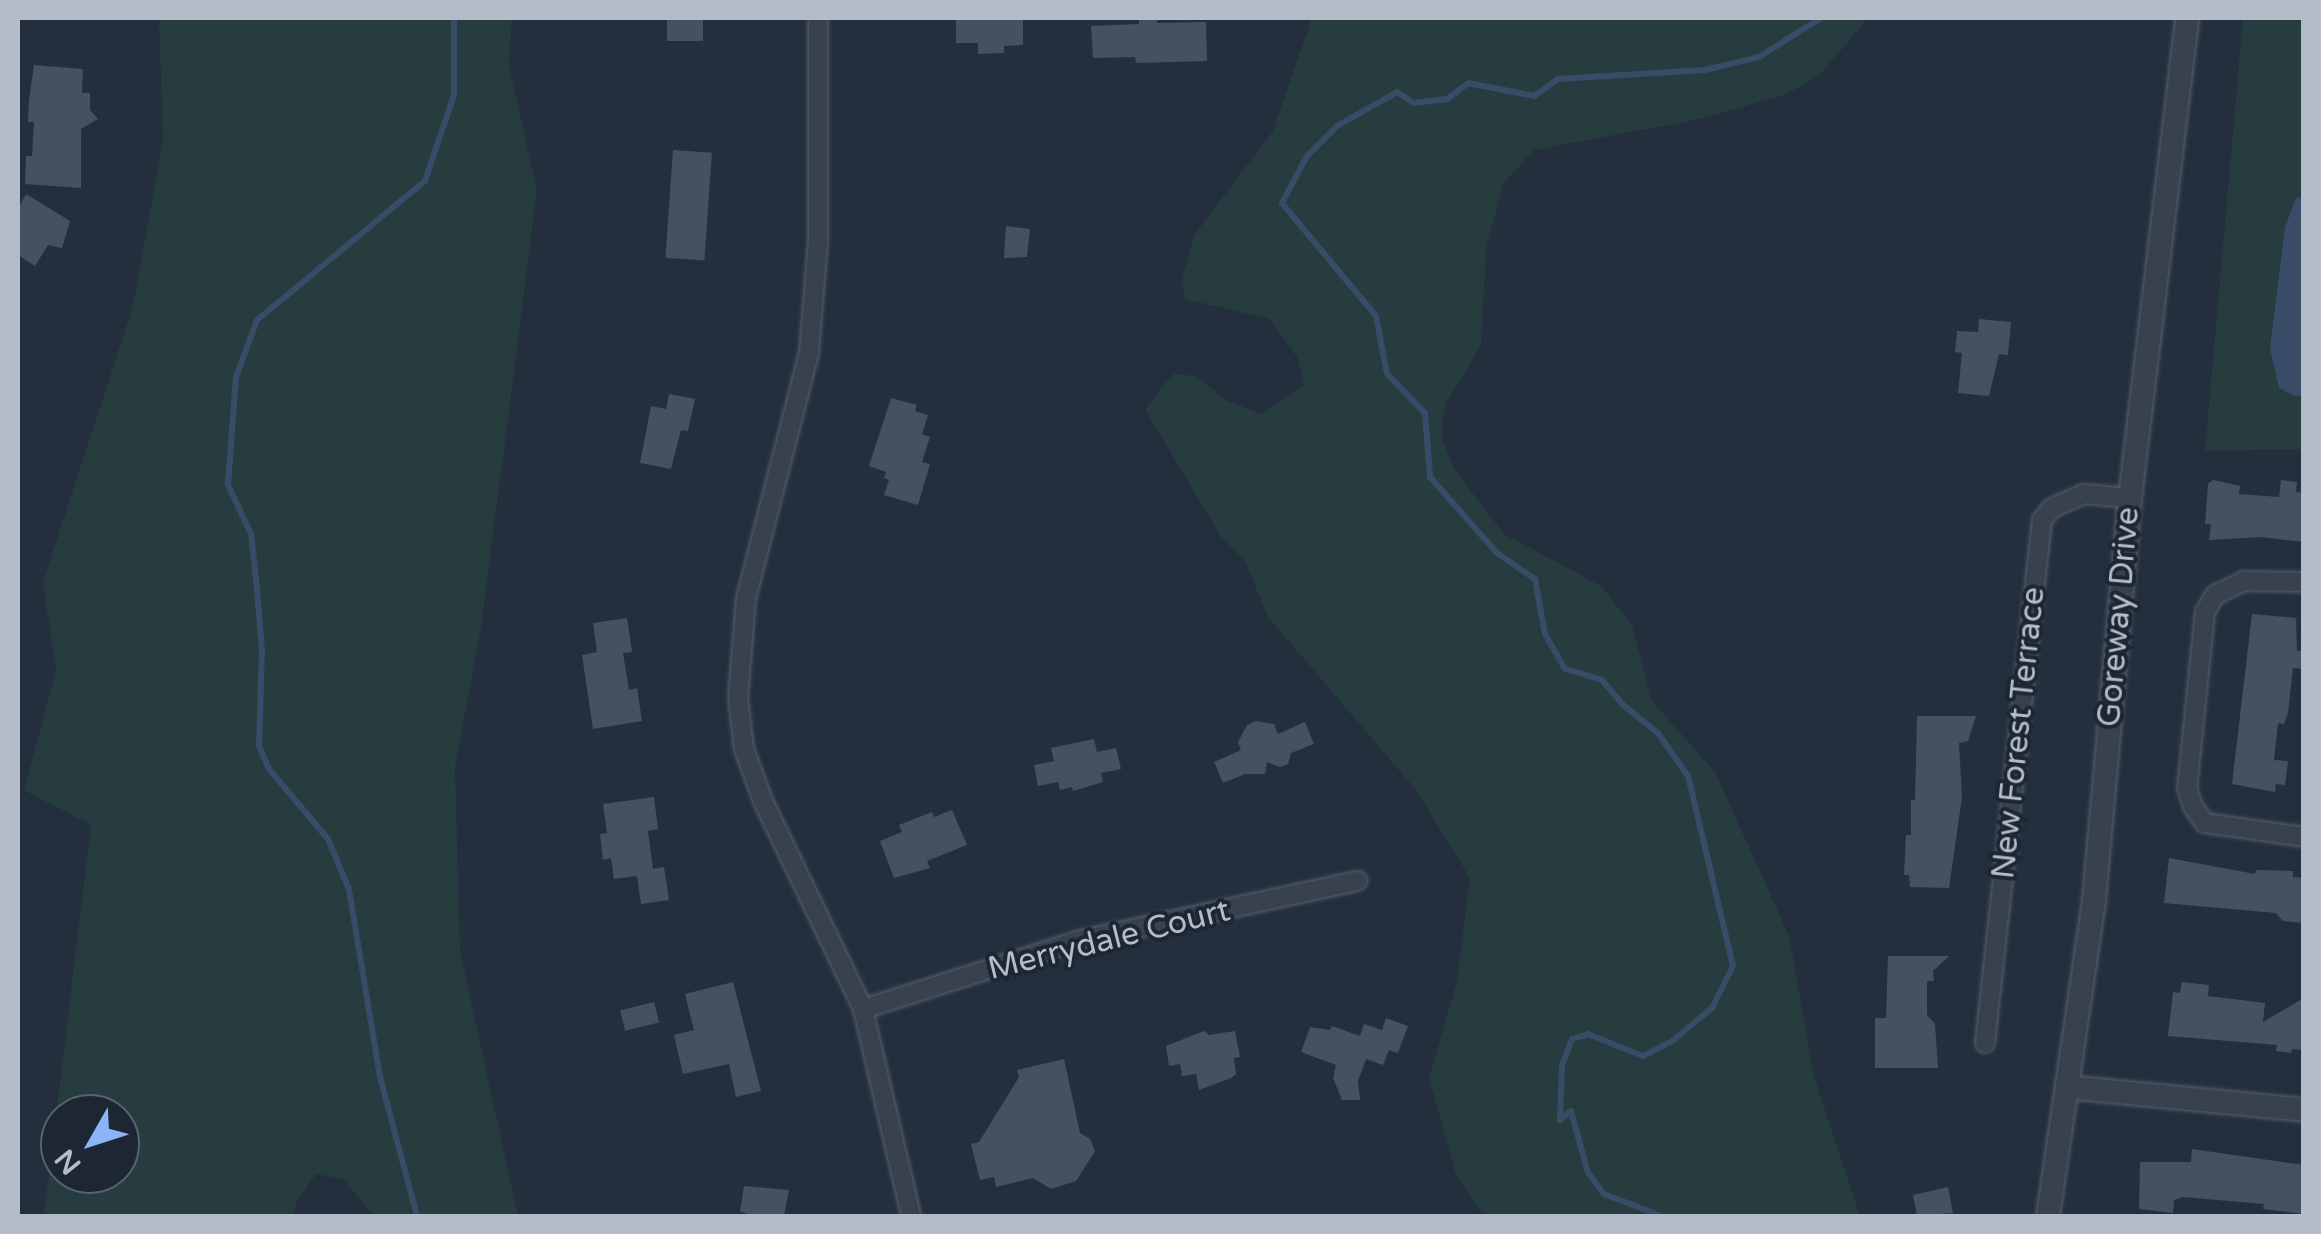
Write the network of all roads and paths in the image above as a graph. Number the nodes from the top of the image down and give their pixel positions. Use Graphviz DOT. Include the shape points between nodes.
graph roads {
  1 [pos="818,18"];
  2 [pos="2187,18"];
  3 [pos="2130,498"];
  4 [pos="2304,582"];
  5 [pos="2304,836"];
  6 [pos="1358,881"];
  7 [pos="863,1009"];
  8 [pos="1986,1043"];
  9 [pos="2067,1087"];
  10 [pos="2304,1110"];
  11 [pos="911,1216"];
  12 [pos="2048,1216"];
  1 -- 7 [label="street" via="818,242 809,353 746,599 738,698 744,749 763,801"];
  2 -- 3 [label="street, Goreway Drive"];
  3 -- 8 [label="street, New Forest Terrace" via="2083,494 2042,520"];
  3 -- 9 [label="street, Goreway Drive" via="2094,900"];
  4 -- 5 [label="street" via="2244,580 2214,595 2205,612 2187,788 2205,822"];
  6 -- 7 [label="street, Merrydale Court" via="1077,941"];
  7 -- 11 [label="street"];
  9 -- 10 [label="street"];
  9 -- 12 [label="street, Goreway Drive"];
}
